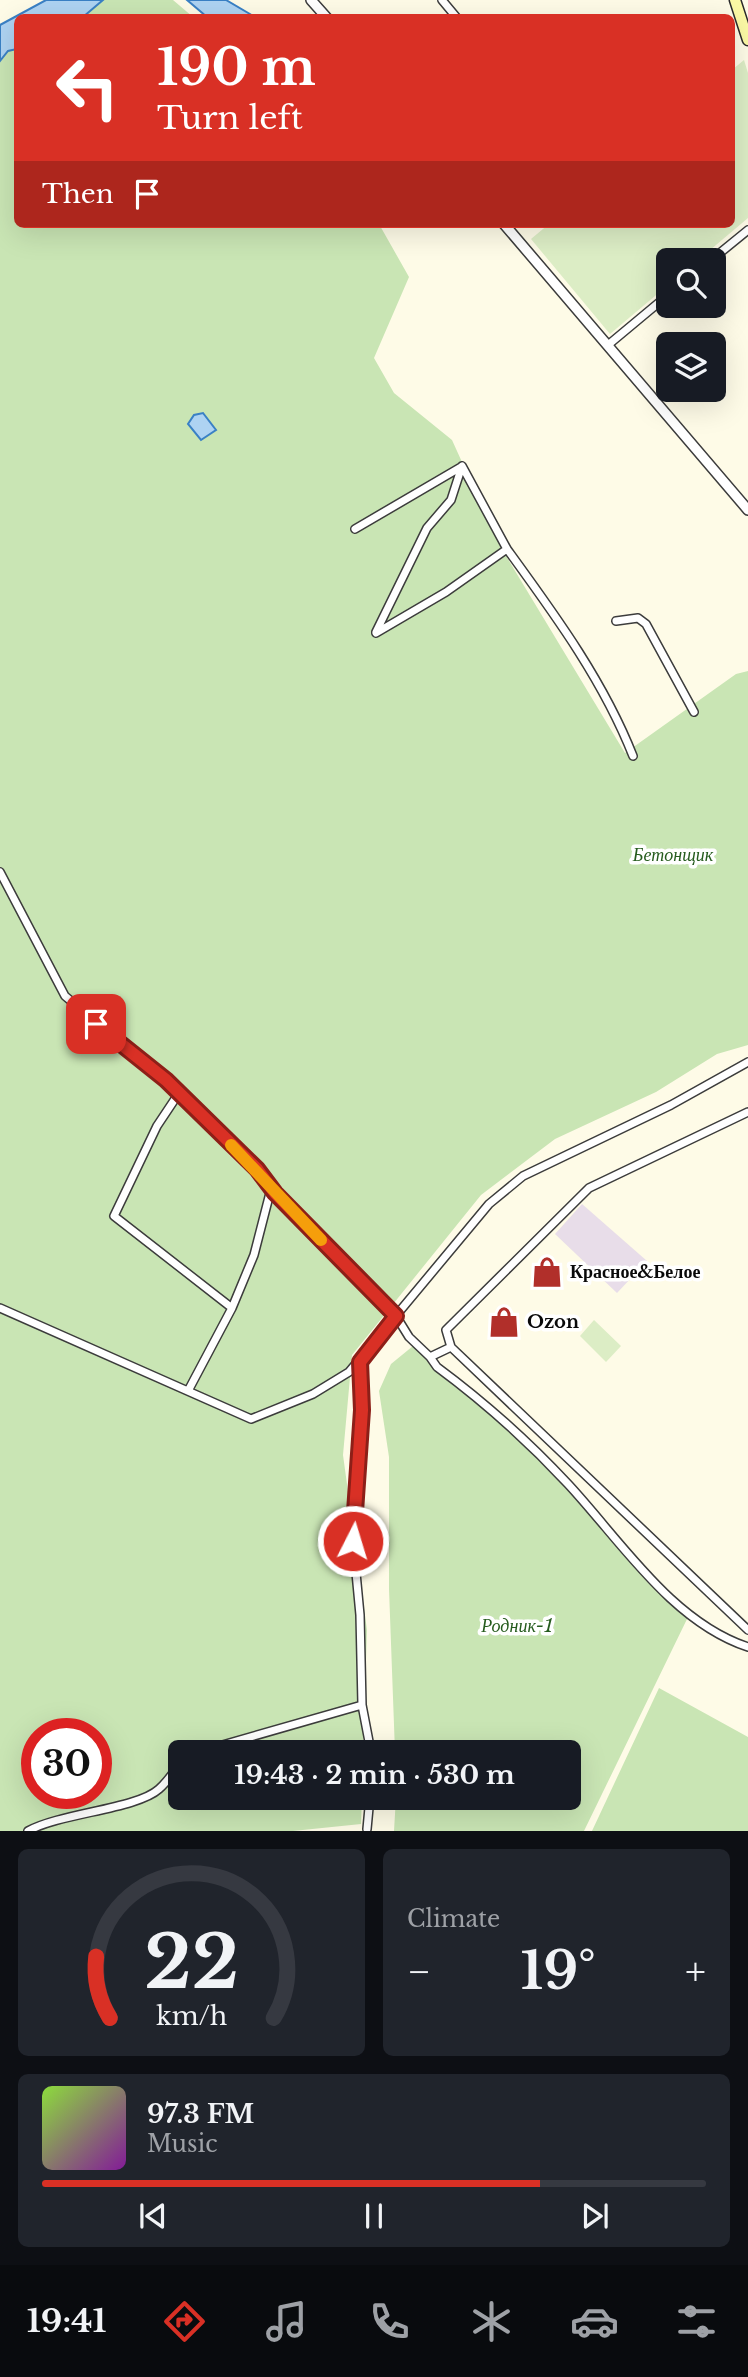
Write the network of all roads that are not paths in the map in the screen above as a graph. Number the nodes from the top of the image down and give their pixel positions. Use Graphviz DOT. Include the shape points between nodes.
graph roads {
  1 [pos="312,0"];
  2 [pos="442,0"];
  3 [pos="735,0"];
  4 [pos="324,14"];
  5 [pos="454,14"];
  6 [pos="748,40"];
  7 [pos="507,228"];
  8 [pos="748,230"];
  9 [pos="726,248"];
  10 [pos="656,305"];
  11 [pos="608,345"];
  12 [pos="462,466"];
  13 [pos="748,510"];
  14 [pos="355,529"];
  15 [pos="507,549"];
  16 [pos="616,621"];
  17 [pos="694,712"];
  18 [pos="633,757"];
  19 [pos="0,872"];
  20 [pos="748,1062"];
  21 [pos="179,1093"];
  22 [pos="748,1112"];
  23 [pos="271,1189"];
  24 [pos="0,1308"];
  25 [pos="232,1308"];
  26 [pos="396,1316"];
  27 [pos="451,1347"];
  28 [pos="430,1357"];
  29 [pos="360,1362"];
  30 [pos="188,1391"];
  31 [pos="748,1630"];
  32 [pos="748,1647"];
  33 [pos="362,1705"];
  34 [pos="240,1740"];
  35 [pos="369,1740"];
  36 [pos="168,1778"];
  37 [pos="369,1810"];
  38 [pos="367,1829"];
  39 [pos="29,1831"];
  1 -- 4 [label="street"];
  2 -- 5 [label="street"];
  3 -- 6 [label="main road"];
  7 -- 11 [label="street"];
  8 -- 9 [label="street"];
  10 -- 11 [label="street"];
  11 -- 13 [label="street"];
  12 -- 14 [label="street"];
  12 -- 15 [label="street"];
  12 -- 15 [label="street" via="451,500 427,528 376,633"];
  15 -- 18 [label="street" via="568,633 617,716"];
  16 -- 17 [label="street" via="638,618 646,624"];
  19 -- 21 [label="street" via="65,996"];
  20 -- 26 [label="street" via="671,1105 523,1176 489,1204"];
  21 -- 23 [label="street" via="257,1169"];
  21 -- 25 [label="street" via="157,1126 114,1216"];
  22 -- 27 [label="street" via="589,1188 446,1330"];
  23 -- 25 [label="street" via="254,1255"];
  23 -- 26 [label="street"];
  24 -- 30 [label="street"];
  25 -- 30 [label="street"];
  26 -- 28 [label="street"];
  26 -- 29 [label="street"];
  27 -- 28 [label="street"];
  27 -- 31 [label="street"];
  28 -- 32 [label="street" via="500,1414 670,1598 723,1639"];
  29 -- 30 [label="street" via="313,1394 251,1419"];
  29 -- 33 [label="street" via="362,1410 353,1541"];
  33 -- 34 [label="street"];
  33 -- 35 [label="street"];
  36 -- 39 [label="street" via="158,1791"];
  37 -- 38 [label="street"];
}
